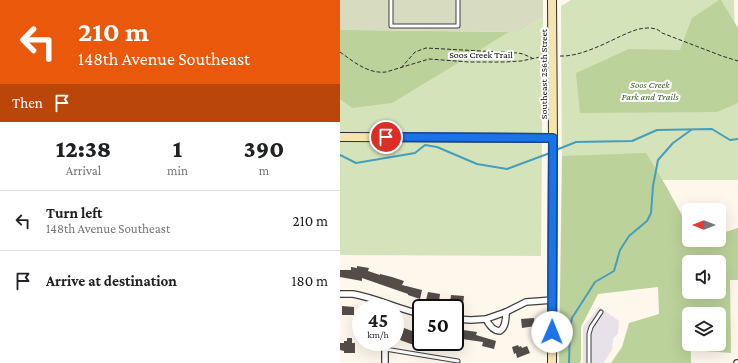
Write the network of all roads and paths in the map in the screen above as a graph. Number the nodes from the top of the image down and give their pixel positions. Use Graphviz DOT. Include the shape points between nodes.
graph roads {
  1 [pos="391,0"];
  2 [pos="458,0"];
  3 [pos="552,0"];
  4 [pos="340,52"];
  5 [pos="553,56"];
  6 [pos="532,58"];
  7 [pos="738,61"];
  8 [pos="400,68"];
  9 [pos="340,137"];
  10 [pos="553,142"];
  11 [pos="340,294"];
  12 [pos="372,299"];
  13 [pos="553,300"];
  14 [pos="506,312"];
  15 [pos="600,312"];
  16 [pos="486,319"];
  17 [pos="464,320"];
  18 [pos="385,351"];
  19 [pos="397,351"];
  20 [pos="458,361"];
  21 [pos="385,363"];
  22 [pos="552,363"];
  23 [pos="589,363"];
  1 -- 2 [label="lane" via="391,26 458,26"];
  3 -- 5 [label="main road, Southeast 256th Street"];
  4 -- 8 [label="path, Soos Creek Trail" via="363,68 374,72"];
  5 -- 6 [label="path, Soos Creek Trail"];
  5 -- 7 [label="path, Soos Creek Trail" via="570,56 640,28 648,28 657,29"];
  5 -- 10 [label="main road, Southeast 256th Street"];
  6 -- 8 [label="path, Soos Creek Trail" via="505,62 429,60"];
  6 -- 8 [label="path" via="518,53 426,48 415,52"];
  9 -- 10 [label="main road"];
  10 -- 13 [label="main road, Southeast 256th Street"];
  11 -- 12 [label="street" via="353,294"];
  13 -- 14 [label="street" via="526,302"];
  13 -- 22 [label="main road, Southeast 256th Street"];
  14 -- 16 [label="street"];
  14 -- 16 [label="street" via="504,326 500,331 494,330"];
  15 -- 23 [label="lane" via="589,334"];
  16 -- 17 [label="street"];
  18 -- 21 [label="street"];
  19 -- 20 [label="lane"];
}
